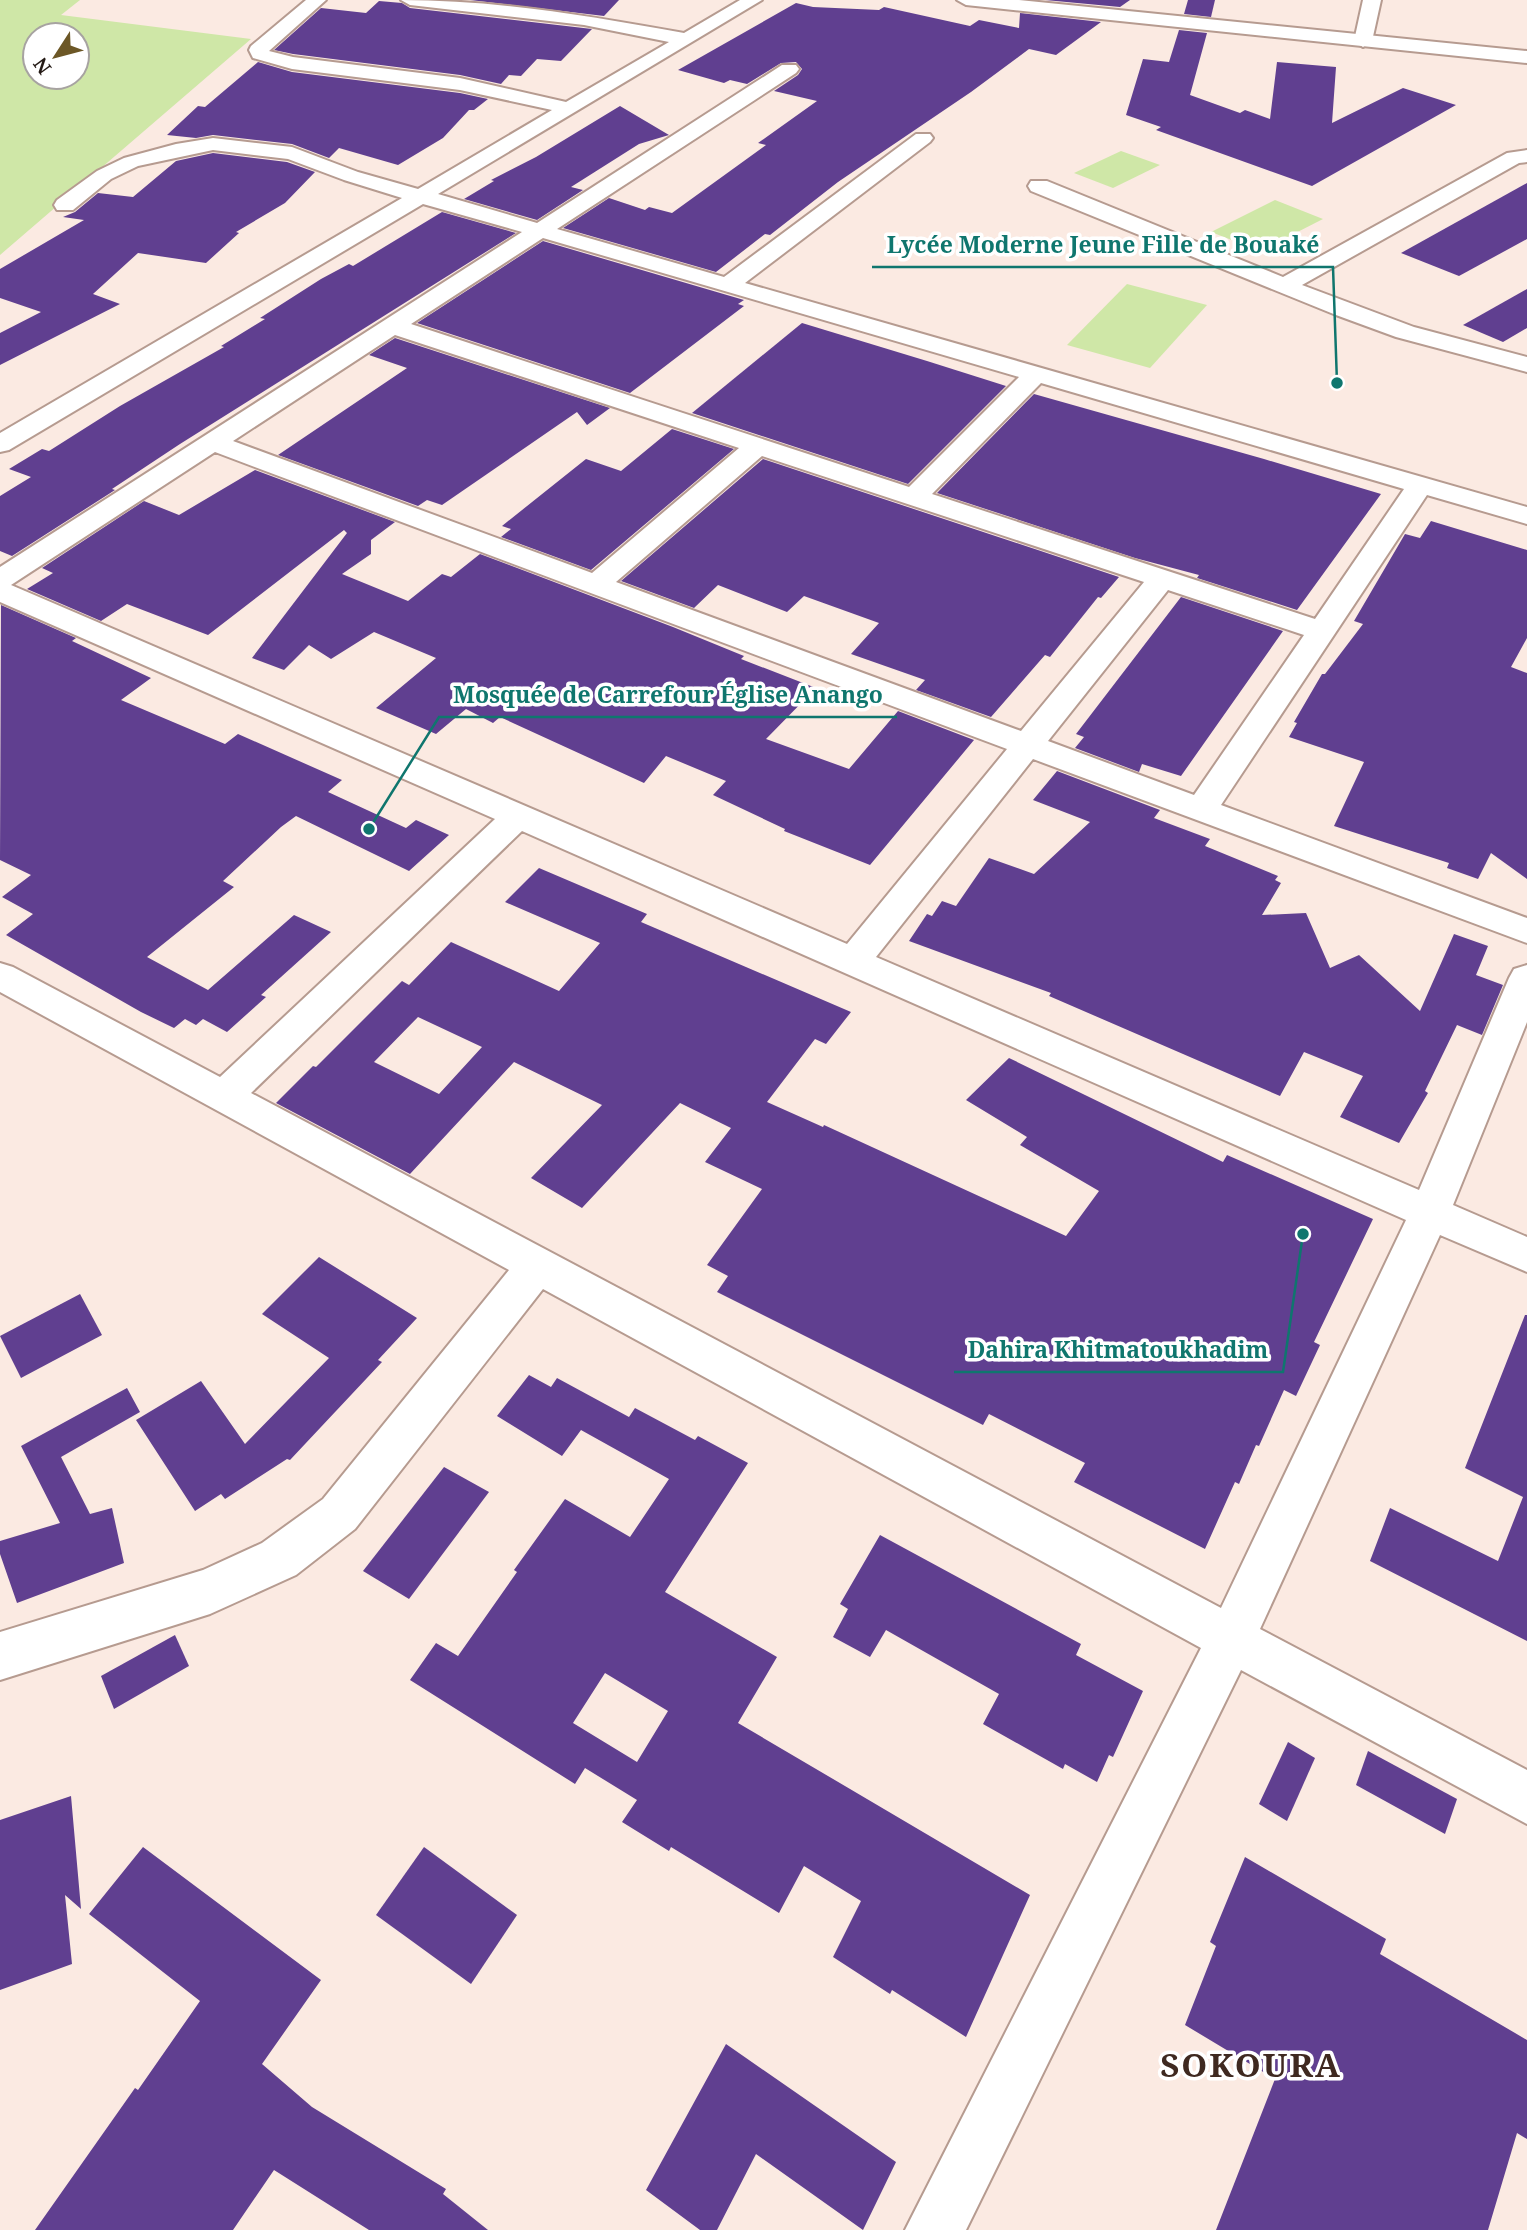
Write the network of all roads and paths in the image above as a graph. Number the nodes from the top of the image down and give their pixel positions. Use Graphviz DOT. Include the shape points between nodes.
graph roads {
  1 [pos="317,0"];
  2 [pos="410,0"];
  3 [pos="752,0"];
  4 [pos="966,0"];
  5 [pos="1372,0"];
  6 [pos="685,39"];
  7 [pos="1363,41"];
  8 [pos="1527,57"];
  9 [pos="789,69"];
  10 [pos="568,108"];
  11 [pos="923,138"];
  12 [pos="1527,156"];
  13 [pos="1039,186"];
  14 [pos="420,194"];
  15 [pos="65,205"];
  16 [pos="541,229"];
  17 [pos="729,284"];
  18 [pos="1284,285"];
  19 [pos="392,326"];
  20 [pos="1527,365"];
  21 [pos="1037,373"];
  22 [pos="212,442"];
  23 [pos="0,444"];
  24 [pos="757,447"];
  25 [pos="1421,484"];
  26 [pos="914,497"];
  27 [pos="1527,516"];
  28 [pos="1162,578"];
  29 [pos="0,580"];
  30 [pos="595,585"];
  31 [pos="0,591"];
  32 [pos="1322,631"];
  33 [pos="1029,746"];
  34 [pos="1200,809"];
  35 [pos="517,817"];
  36 [pos="1527,931"];
  37 [pos="853,961"];
  38 [pos="0,976"];
  39 [pos="1527,978"];
  40 [pos="224,1096"];
  41 [pos="1430,1212"];
  42 [pos="1527,1255"];
  43 [pos="538,1265"];
  44 [pos="1231,1639"];
  45 [pos="0,1656"];
  46 [pos="1527,1798"];
  47 [pos="935,2230"];
  1 -- 10 [label="street" via="258,50 260,54 292,63 440,80"];
  2 -- 6 [label="street" via="584,19"];
  3 -- 6 [label="street"];
  4 -- 7 [label="street"];
  5 -- 7 [label="street"];
  6 -- 10 [label="street"];
  7 -- 8 [label="street"];
  9 -- 16 [label="street"];
  10 -- 14 [label="street"];
  11 -- 17 [label="street"];
  12 -- 18 [label="street" via="1514,157"];
  13 -- 18 [label="street"];
  14 -- 15 [label="street" via="351,176 292,153 212,144 131,163 104,175"];
  14 -- 16 [label="street"];
  14 -- 23 [label="street"];
  16 -- 17 [label="street"];
  16 -- 19 [label="street"];
  17 -- 21 [label="street"];
  18 -- 20 [label="street" via="1405,332"];
  19 -- 22 [label="street"];
  19 -- 24 [label="street"];
  21 -- 25 [label="street"];
  21 -- 26 [label="street"];
  22 -- 29 [label="street"];
  22 -- 30 [label="street"];
  24 -- 26 [label="street"];
  24 -- 30 [label="street"];
  25 -- 27 [label="street"];
  25 -- 32 [label="street"];
  26 -- 28 [label="street"];
  28 -- 32 [label="street"];
  28 -- 33 [label="street"];
  30 -- 33 [label="street"];
  31 -- 35 [label="street"];
  32 -- 34 [label="street"];
  33 -- 34 [label="street"];
  33 -- 37 [label="street"];
  34 -- 36 [label="street"];
  35 -- 37 [label="street"];
  35 -- 40 [label="street"];
  37 -- 41 [label="street"];
  38 -- 40 [label="street"];
  39 -- 41 [label="street"];
  40 -- 43 [label="street"];
  41 -- 42 [label="street"];
  41 -- 44 [label="street"];
  43 -- 44 [label="street"];
  43 -- 45 [label="street" via="339,1514 279,1559 210,1591"];
  44 -- 46 [label="street"];
  44 -- 47 [label="street"];
}
